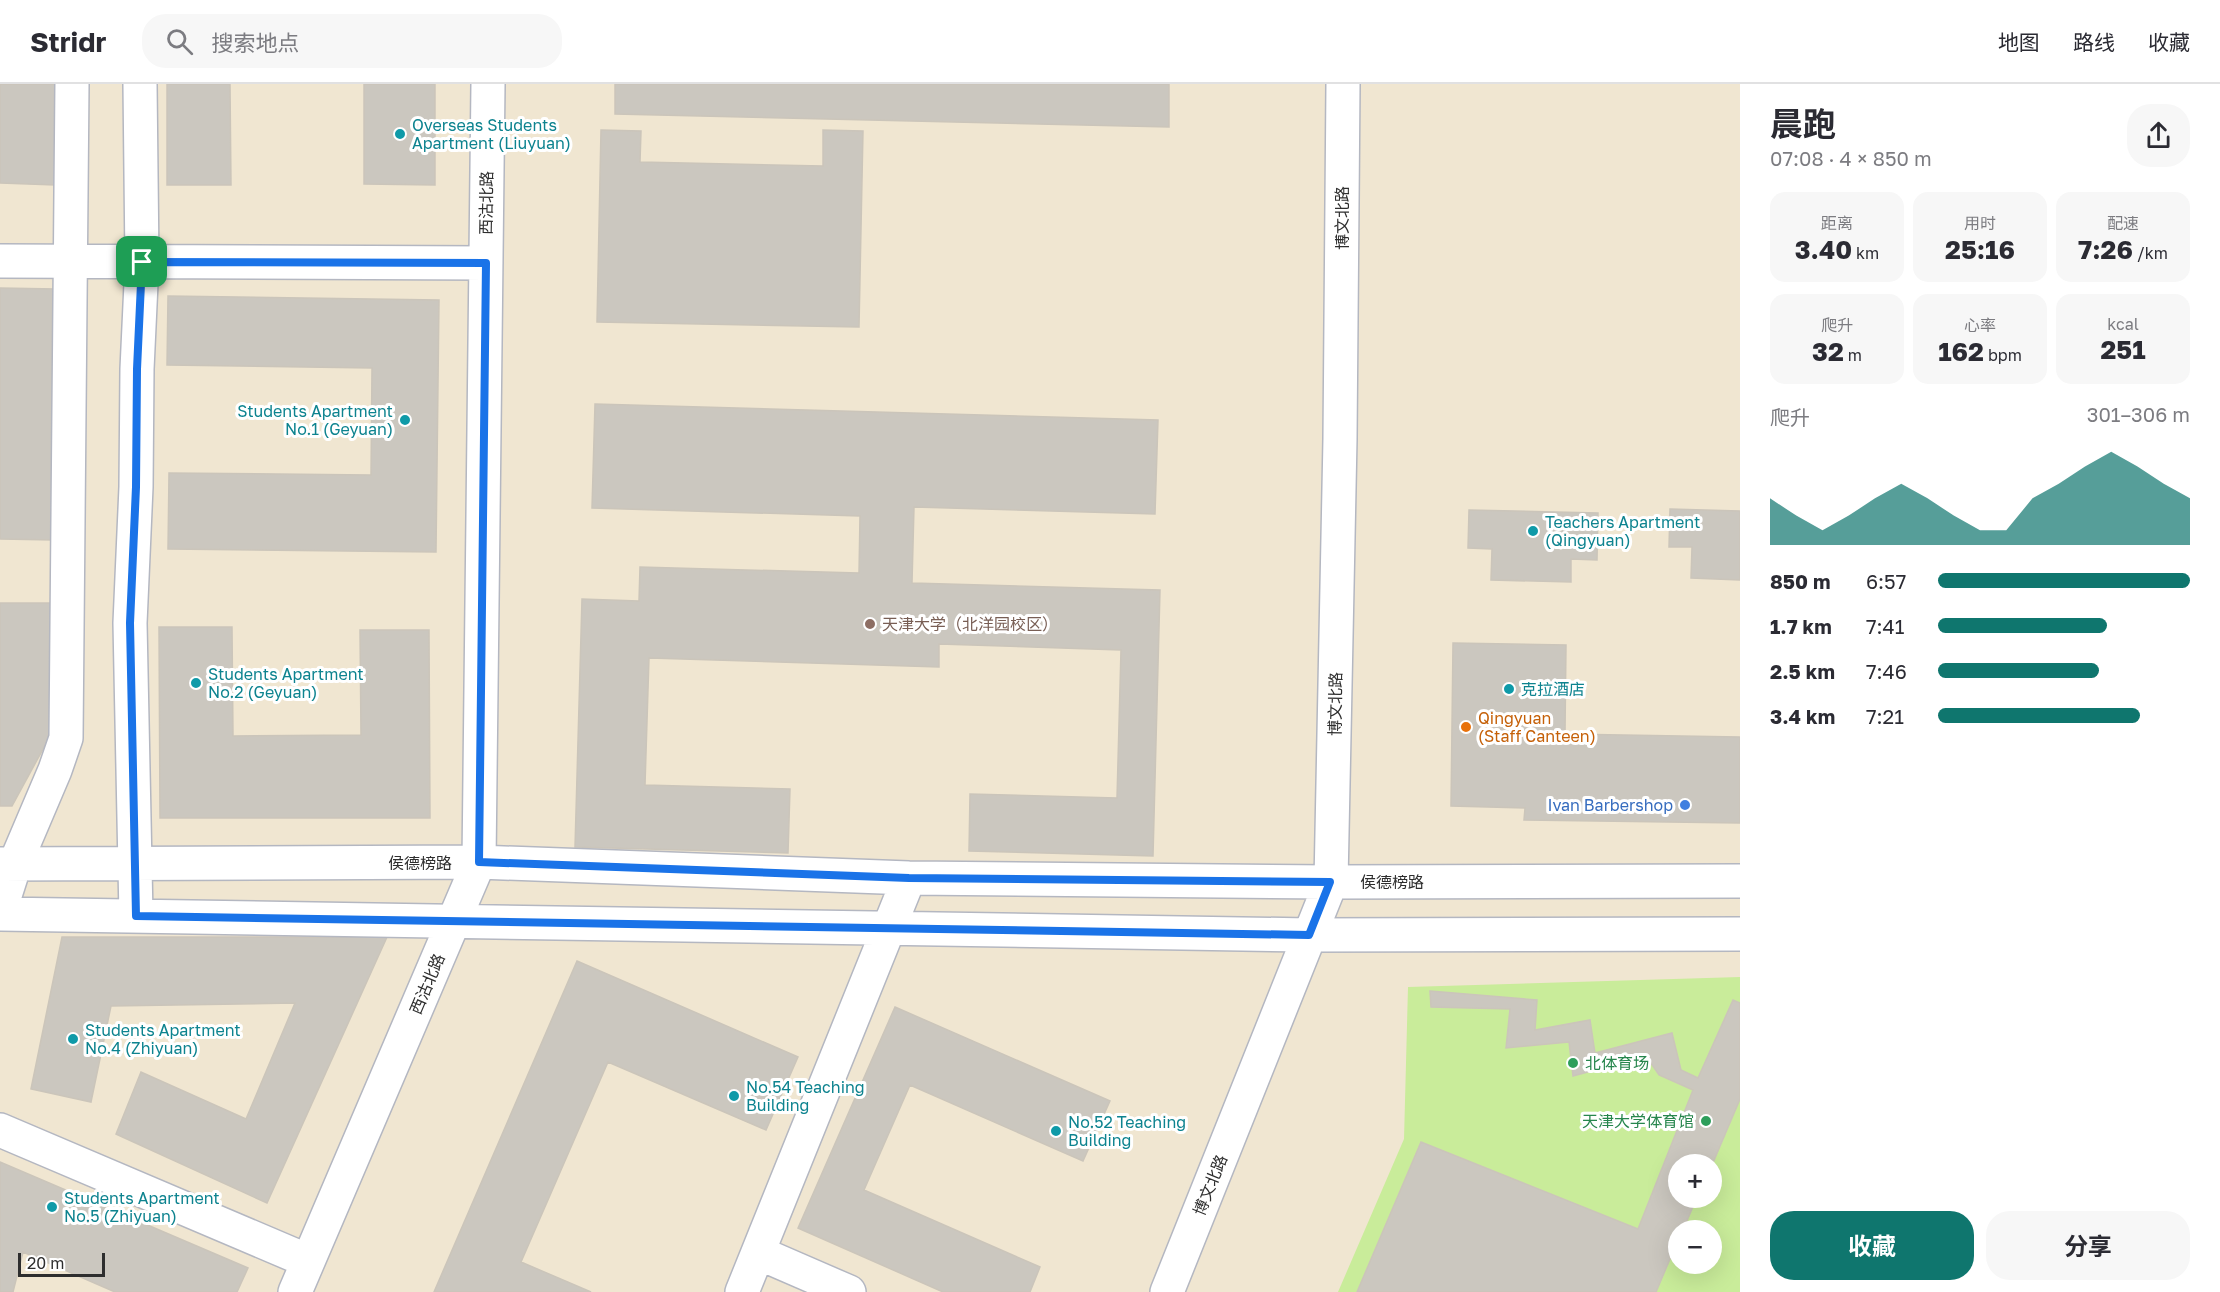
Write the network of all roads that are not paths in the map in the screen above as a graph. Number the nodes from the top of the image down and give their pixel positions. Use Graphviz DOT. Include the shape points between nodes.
graph roads {
  1 [pos="72,84"];
  2 [pos="140,84"];
  3 [pos="488,84"];
  4 [pos="1343,84"];
  5 [pos="0,261"];
  6 [pos="69,261"];
  7 [pos="142,262"];
  8 [pos="486,263"];
  9 [pos="479,862"];
  10 [pos="7,864"];
  11 [pos="136,864"];
  12 [pos="909,878"];
  13 [pos="1740,881"];
  14 [pos="1330,882"];
  15 [pos="0,912"];
  16 [pos="136,916"];
  17 [pos="454,921"];
  18 [pos="889,928"];
  19 [pos="1740,934"];
  20 [pos="1309,935"];
  21 [pos="0,1130"];
  22 [pos="759,1253"];
  23 [pos="306,1282"];
  24 [pos="742,1292"];
  25 [pos="849,1292"];
  26 [pos="1167,1292"];
  1 -- 6 [label="street"];
  2 -- 7 [label="street"];
  3 -- 8 [label="street, 西沽北路"];
  4 -- 14 [label="street, 博文北路"];
  5 -- 6 [label="street"];
  6 -- 7 [label="street"];
  6 -- 10 [label="street" via="66,738 56,770"];
  7 -- 8 [label="street"];
  7 -- 11 [label="street" via="130,623"];
  8 -- 9 [label="street, 西沽北路"];
  9 -- 11 [label="street, 侯德榜路"];
  9 -- 12 [label="street, 侯德榜路"];
  9 -- 17 [label="street, 西沽北路"];
  10 -- 11 [label="street, 侯德榜路"];
  10 -- 15 [label="street"];
  11 -- 16 [label="street"];
  12 -- 14 [label="street, 侯德榜路"];
  12 -- 18 [label="street"];
  13 -- 14 [label="street, 侯德榜路"];
  14 -- 20 [label="street, 博文北路"];
  15 -- 16 [label="street"];
  16 -- 17 [label="street"];
  17 -- 18 [label="street"];
  17 -- 23 [label="street, 西沽北路"];
  18 -- 20 [label="street"];
  18 -- 22 [label="street"];
  19 -- 20 [label="street"];
  20 -- 26 [label="street, 博文北路"];
  21 -- 23 [label="street"];
  22 -- 24 [label="street"];
  22 -- 25 [label="street"];
}
